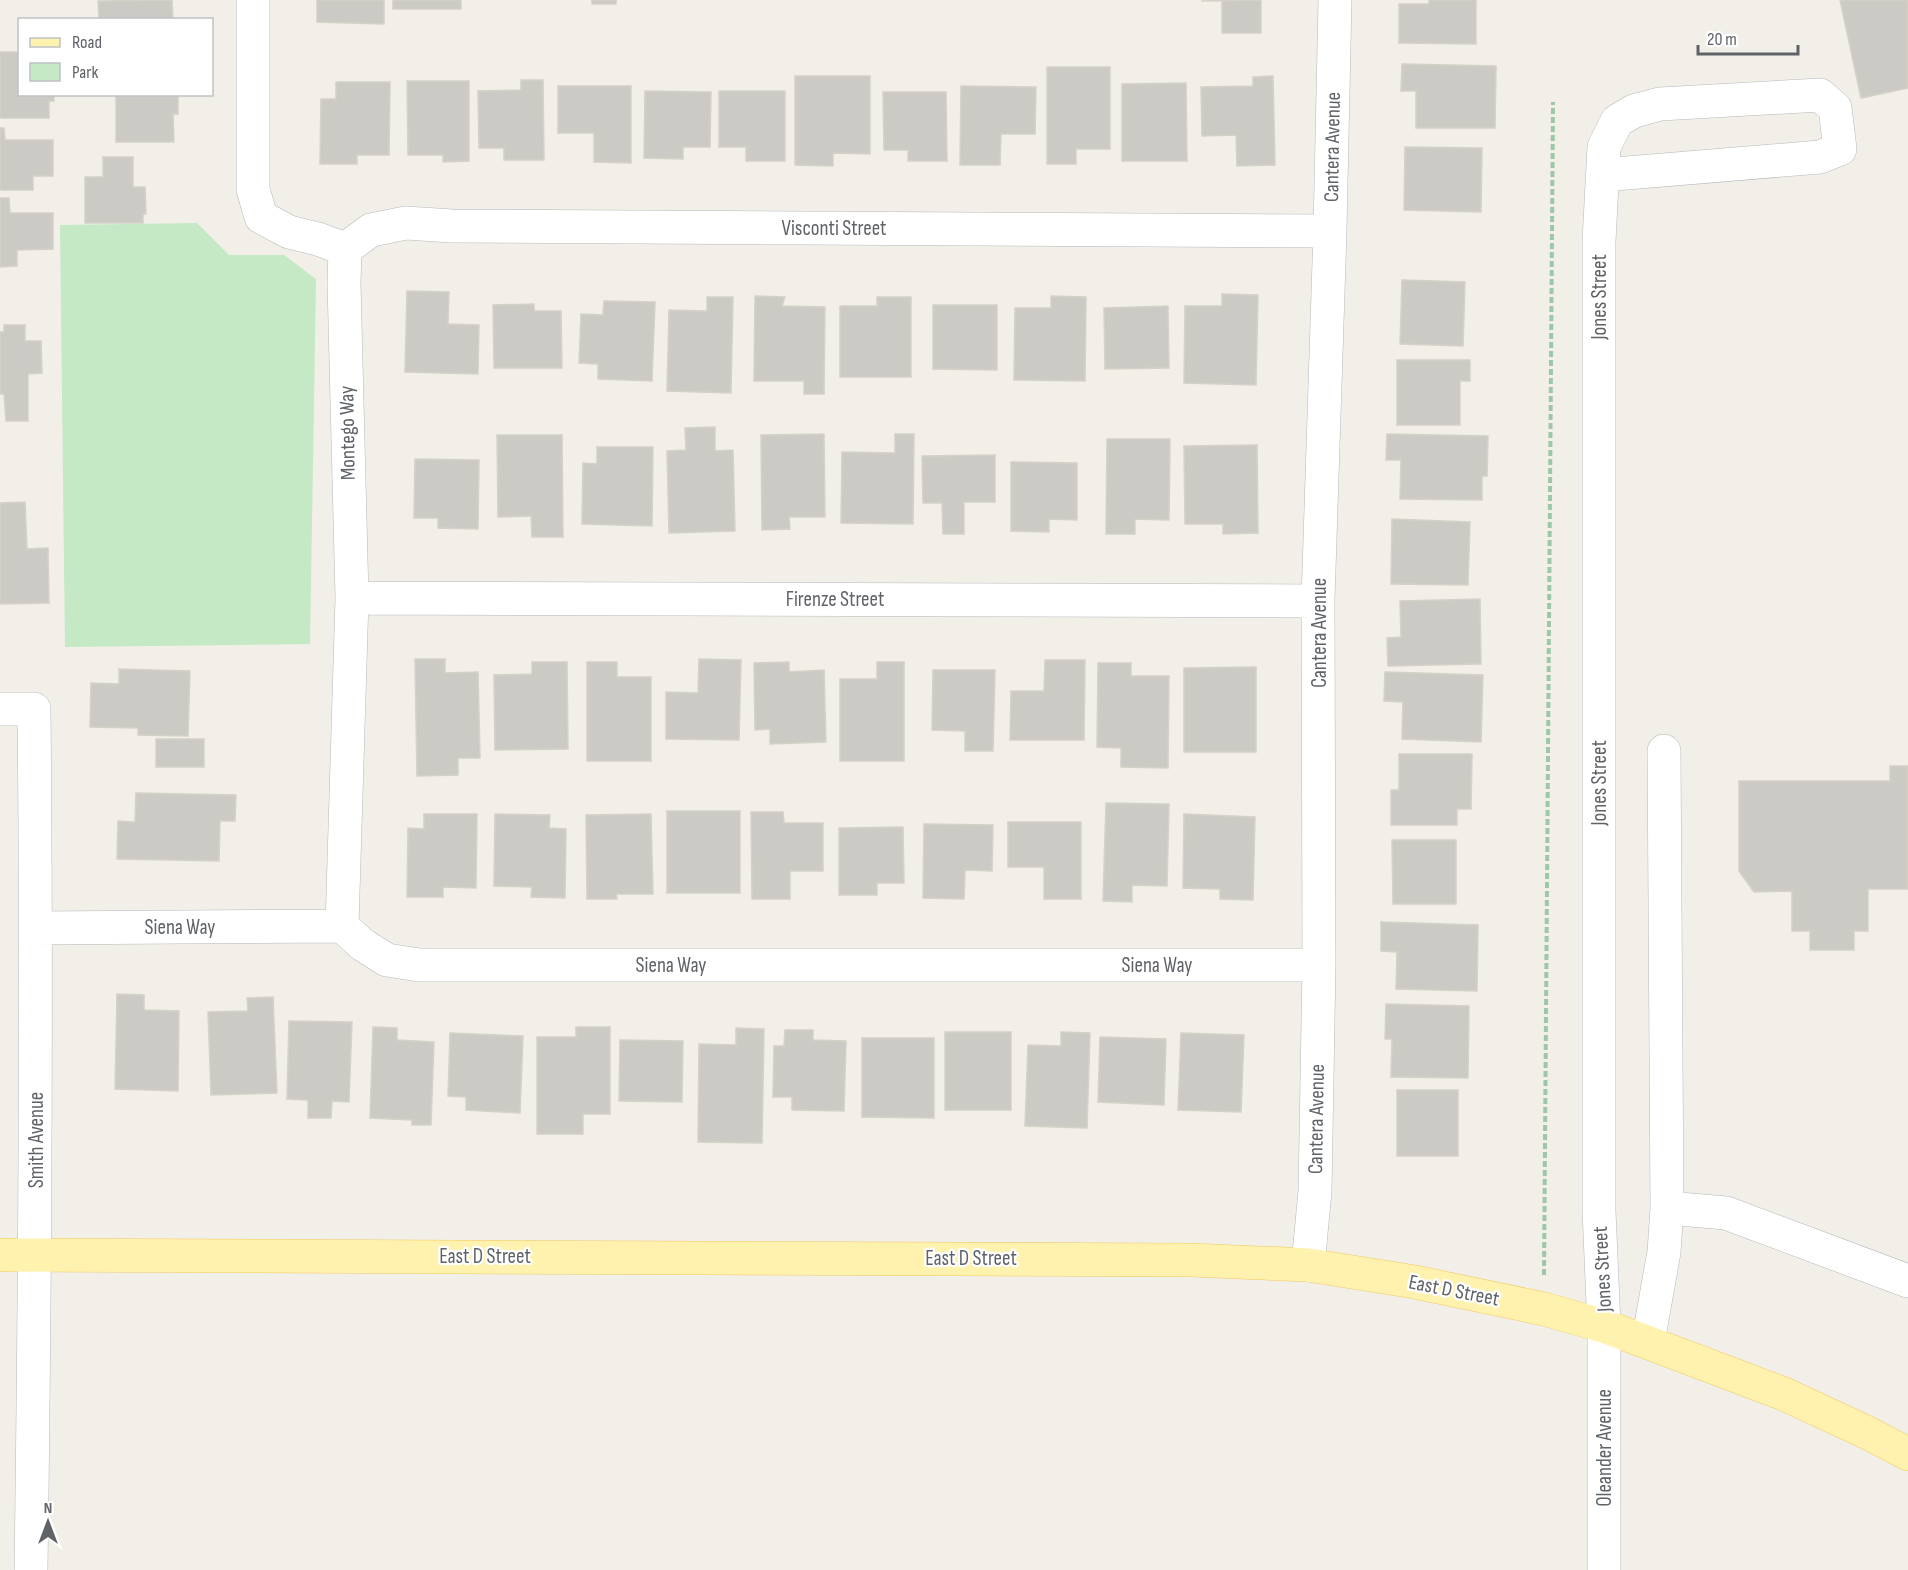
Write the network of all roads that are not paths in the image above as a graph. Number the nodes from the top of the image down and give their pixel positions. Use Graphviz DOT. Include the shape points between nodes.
graph roads {
  1 [pos="253,0"];
  2 [pos="1335,0"];
  3 [pos="1603,175"];
  4 [pos="1330,231"];
  5 [pos="345,249"];
  6 [pos="351,598"];
  7 [pos="1318,601"];
  8 [pos="0,709"];
  9 [pos="1664,750"];
  10 [pos="342,926"];
  11 [pos="36,928"];
  12 [pos="1319,965"];
  13 [pos="1667,1208"];
  14 [pos="0,1255"];
  15 [pos="36,1255"];
  16 [pos="1308,1265"];
  17 [pos="1908,1281"];
  18 [pos="1604,1326"];
  19 [pos="1648,1342"];
  20 [pos="1908,1454"];
  21 [pos="31,1570"];
  22 [pos="1604,1570"];
  1 -- 5 [label="street" via="253,189 261,217 289,232"];
  2 -- 4 [label="street, Cantera Avenue"];
  3 -- 3 [label="street, Jones Street" via="1604,147 1617,121 1642,108 1820,95 1835,108 1840,149 1820,157"];
  3 -- 18 [label="street, Jones Street" via="1599,241 1599,1211"];
  4 -- 5 [label="street, Visconti Street" via="406,223 370,230"];
  4 -- 7 [label="street, Cantera Avenue"];
  5 -- 6 [label="street, Montego Way"];
  6 -- 7 [label="street, Firenze Street"];
  6 -- 10 [label="street, Montego Way"];
  7 -- 12 [label="street, Cantera Avenue"];
  8 -- 11 [label="street, Smith Avenue" via="34,709"];
  9 -- 13 [label="street"];
  10 -- 11 [label="street, Siena Way"];
  10 -- 12 [label="street, Siena Way" via="387,960 419,965"];
  11 -- 15 [label="street, Smith Avenue"];
  12 -- 16 [label="street, Cantera Avenue" via="1315,1191"];
  13 -- 17 [label="street" via="1726,1213"];
  13 -- 19 [label="street" via="1664,1252"];
  14 -- 15 [label="main road, East D Street"];
  15 -- 16 [label="main road, East D Street" via="1191,1260"];
  15 -- 21 [label="street, Smith Avenue"];
  16 -- 18 [label="main road, East D Street" via="1414,1282 1544,1309"];
  18 -- 19 [label="main road, East D Street"];
  18 -- 22 [label="street, Oleander Avenue"];
  19 -- 20 [label="main road, East D Street" via="1784,1394"];
}
